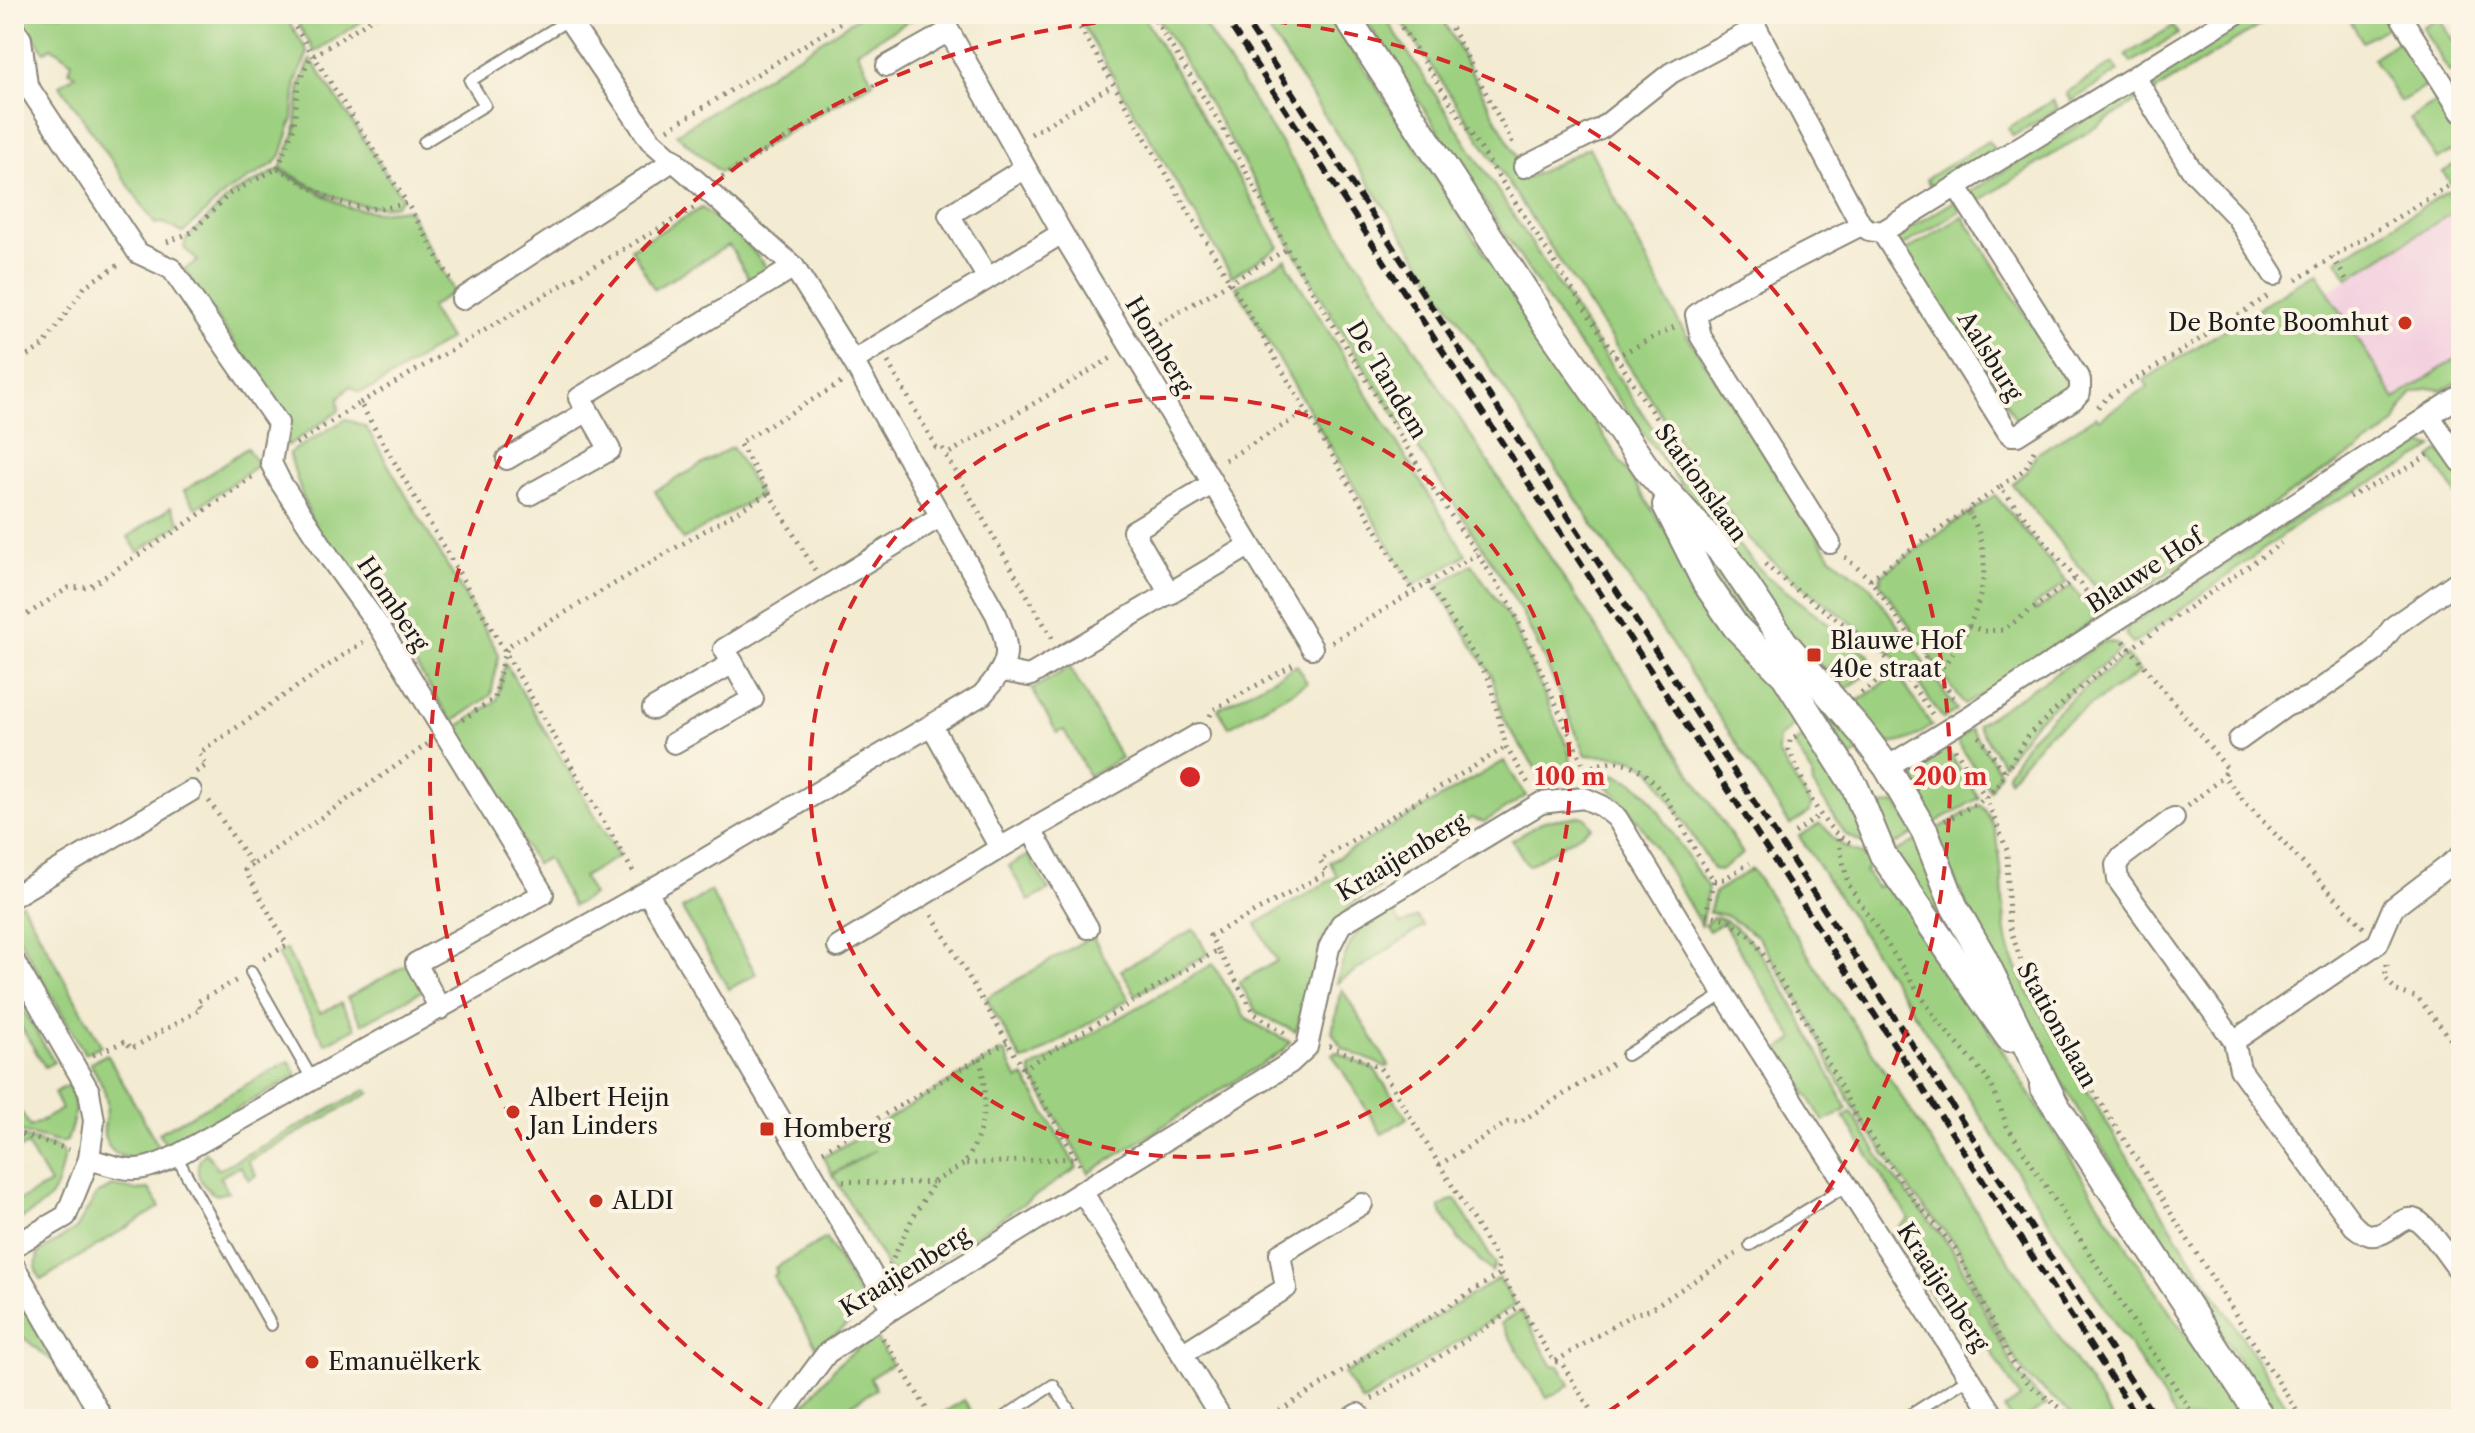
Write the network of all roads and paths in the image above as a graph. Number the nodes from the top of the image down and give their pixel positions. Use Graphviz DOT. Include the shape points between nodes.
graph roads {
  1 [pos="287,14"];
  2 [pos="379,14"];
  3 [pos="855,14"];
  4 [pos="1072,14"];
  5 [pos="1151,14"];
  6 [pos="1345,14"];
  7 [pos="1393,14"];
  8 [pos="1444,14"];
  9 [pos="2236,14"];
  10 [pos="2399,14"];
  11 [pos="566,17"];
  12 [pos="1753,21"];
  13 [pos="14,29"];
  14 [pos="313,56"];
  15 [pos="887,66"];
  16 [pos="2135,77"];
  17 [pos="1113,85"];
  18 [pos="2461,112"];
  19 [pos="650,140"];
  20 [pos="424,142"];
  21 [pos="1013,145"];
  22 [pos="674,160"];
  23 [pos="1524,167"];
  24 [pos="278,168"];
  25 [pos="1025,168"];
  26 [pos="2448,186"];
  27 [pos="1957,187"];
  28 [pos="710,192"];
  29 [pos="407,203"];
  30 [pos="1861,225"];
  31 [pos="1882,232"];
  32 [pos="1062,233"];
  33 [pos="1287,249"];
  34 [pos="138,253"];
  35 [pos="2332,257"];
  36 [pos="794,267"];
  37 [pos="988,278"];
  38 [pos="2346,279"];
  39 [pos="2295,280"];
  40 [pos="2278,281"];
  41 [pos="1231,284"];
  42 [pos="462,299"];
  43 [pos="1696,315"];
  44 [pos="879,345"];
  45 [pos="1128,345"];
  46 [pos="1615,357"];
  47 [pos="14,364"];
  48 [pos="856,367"];
  49 [pos="2461,395"];
  50 [pos="360,403"];
  51 [pos="588,411"];
  52 [pos="1306,412"];
  53 [pos="2092,413"];
  54 [pos="2430,417"];
  55 [pos="2447,441"];
  56 [pos="2038,447"];
  57 [pos="946,455"];
  58 [pos="507,459"];
  59 [pos="2461,462"];
  60 [pos="271,463"];
  61 [pos="1650,473"];
  62 [pos="1208,478"];
  63 [pos="2000,487"];
  64 [pos="769,493"];
  65 [pos="529,495"];
  66 [pos="1710,501"];
  67 [pos="2341,501"];
  68 [pos="1967,510"];
  69 [pos="941,516"];
  70 [pos="2291,535"];
  71 [pos="1830,543"];
  72 [pos="1249,546"];
  73 [pos="1477,554"];
  74 [pos="1758,558"];
  75 [pos="2076,578"];
  76 [pos="1870,579"];
  77 [pos="2461,579"];
  78 [pos="1428,583"];
  79 [pos="825,587"];
  80 [pos="1170,594"];
  81 [pos="14,623"];
  82 [pos="2112,624"];
  83 [pos="1969,626"];
  84 [pos="381,629"];
  85 [pos="1312,648"];
  86 [pos="2130,649"];
  87 [pos="505,652"];
  88 [pos="1063,656"];
  89 [pos="733,663"];
  90 [pos="1003,671"];
  91 [pos="1937,673"];
  92 [pos="653,709"];
  93 [pos="1967,718"];
  94 [pos="932,726"];
  95 [pos="446,731"];
  96 [pos="1944,732"];
  97 [pos="1199,734"];
  98 [pos="2239,740"];
  99 [pos="674,743"];
  100 [pos="1506,747"];
  101 [pos="1887,767"];
  102 [pos="1585,768"];
  103 [pos="2004,771"];
  104 [pos="2224,776"];
  105 [pos="192,784"];
  106 [pos="1855,787"];
  107 [pos="1584,798"];
  108 [pos="1986,798"];
  109 [pos="1541,803"];
  110 [pos="2174,818"];
  111 [pos="1031,830"];
  112 [pos="1925,832"];
  113 [pos="1795,833"];
  114 [pos="1838,838"];
  115 [pos="1000,848"];
  116 [pos="1883,855"];
  117 [pos="2461,856"];
  118 [pos="1750,863"];
  119 [pos="252,865"];
  120 [pos="1714,880"];
  121 [pos="647,892"];
  122 [pos="14,896"];
  123 [pos="921,897"];
  124 [pos="1088,928"];
  125 [pos="2378,943"];
  126 [pos="838,947"];
  127 [pos="1218,950"];
  128 [pos="14,961"];
  129 [pos="251,972"];
  130 [pos="1724,994"];
  131 [pos="440,1009"];
  132 [pos="2234,1041"];
  133 [pos="1007,1042"];
  134 [pos="1308,1043"];
  135 [pos="2461,1052"];
  136 [pos="1627,1055"];
  137 [pos="980,1058"];
  138 [pos="75,1065"];
  139 [pos="1022,1069"];
  140 [pos="312,1079"];
  141 [pos="2053,1100"];
  142 [pos="14,1132"];
  143 [pos="176,1156"];
  144 [pos="1075,1158"];
  145 [pos="89,1159"];
  146 [pos="806,1161"];
  147 [pos="964,1164"];
  148 [pos="1439,1165"];
  149 [pos="934,1182"];
  150 [pos="1846,1186"];
  151 [pos="822,1190"];
  152 [pos="1088,1190"];
  153 [pos="1362,1204"];
  154 [pos="1750,1245"];
  155 [pos="14,1246"];
  156 [pos="14,1266"];
  157 [pos="2461,1273"];
  158 [pos="1500,1274"];
  159 [pos="874,1279"];
  160 [pos="1520,1306"];
  161 [pos="892,1309"];
  162 [pos="874,1321"];
  163 [pos="271,1325"];
  164 [pos="1182,1354"];
  165 [pos="1556,1361"];
  166 [pos="1970,1377"];
  167 [pos="488,1412"];
  168 [pos="1356,1417"];
  169 [pos="103,1419"];
  170 [pos="478,1419"];
  171 [pos="778,1419"];
  172 [pos="933,1419"];
  173 [pos="1001,1419"];
  174 [pos="1075,1419"];
  175 [pos="1222,1419"];
  176 [pos="1266,1419"];
  177 [pos="1596,1419"];
  178 [pos="1904,1419"];
  179 [pos="1996,1419"];
  180 [pos="2075,1419"];
  181 [pos="2196,1419"];
  182 [pos="2262,1419"];
  183 [pos="2302,1419"];
  1 -- 14 [label="path"];
  2 -- 14 [label="path"];
  3 -- 19 [label="path"];
  4 -- 17 [label="path"];
  5 -- 33 [label="path, De Tandem" via="1223,128"];
  6 -- 61 [label="street, Stationslaan"];
  7 -- 46 [label="path, Stationslaan"];
  8 -- 23 [label="path"];
  9 -- 16 [label="street"];
  10 -- 18 [label="street"];
  11 -- 19 [label="street"];
  11 -- 20 [label="lane" via="470,81 485,105"];
  12 -- 23 [label="street" via="1671,73 1602,128"];
  12 -- 30 [label="street"];
  13 -- 34 [label="street" via="21,39 27,85"];
  14 -- 24 [label="path" via="298,83 294,127"];
  14 -- 29 [label="path"];
  15 -- 21 [label="street, Homberg" via="949,31"];
  15 -- 28 [label="path" via="877,84 722,177"];
  16 -- 27 [label="street"];
  16 -- 40 [label="street" via="2191,169 2236,216"];
  17 -- 21 [label="path"];
  17 -- 41 [label="path"];
  19 -- 22 [label="street"];
  21 -- 25 [label="street, Homberg"];
  22 -- 28 [label="street"];
  22 -- 42 [label="street"];
  24 -- 29 [label="path" via="358,208"];
  24 -- 34 [label="path" via="229,194 192,232"];
  25 -- 32 [label="street, Homberg"];
  25 -- 37 [label="street" via="949,215"];
  26 -- 35 [label="path"];
  27 -- 31 [label="street"];
  27 -- 31 [label="street, Aalsburg" via="2080,380 2074,399 2017,435 2008,432"];
  28 -- 36 [label="street"];
  28 -- 50 [label="path" via="697,206"];
  29 -- 42 [label="path"];
  30 -- 31 [label="street"];
  30 -- 43 [label="street" via="1720,297"];
  32 -- 37 [label="street"];
  32 -- 45 [label="street, Homberg"];
  33 -- 41 [label="path"];
  33 -- 73 [label="path, De Tandem"];
  34 -- 47 [label="path" via="86,285 43,346"];
  34 -- 60 [label="street" via="172,269 278,423"];
  35 -- 38 [label="path"];
  35 -- 39 [label="path"];
  36 -- 48 [label="street"];
  36 -- 51 [label="street" via="579,398"];
  37 -- 44 [label="street"];
  40 -- 53 [label="path"];
  41 -- 45 [label="path"];
  41 -- 52 [label="path"];
  43 -- 46 [label="path"];
  43 -- 71 [label="street" via="1701,337"];
  44 -- 48 [label="street"];
  44 -- 57 [label="path" via="936,447"];
  45 -- 57 [label="path"];
  45 -- 62 [label="street, Homberg"];
  46 -- 66 [label="path, Stationslaan"];
  48 -- 64 [label="path" via="739,443"];
  48 -- 69 [label="street"];
  49 -- 54 [label="street, Blauwe Hof"];
  50 -- 60 [label="path"];
  50 -- 87 [label="path"];
  51 -- 58 [label="street"];
  51 -- 65 [label="street" via="610,450"];
  52 -- 62 [label="path"];
  52 -- 78 [label="path" via="1413,592"];
  54 -- 55 [label="street"];
  54 -- 82 [label="street, Blauwe Hof"];
  55 -- 59 [label="street"];
  55 -- 67 [label="path" via="2406,469"];
  56 -- 63 [label="path" via="2025,469"];
  57 -- 88 [label="path"];
  60 -- 81 [label="path" via="89,587 68,588"];
  60 -- 84 [label="street, Homberg"];
  61 -- 101 [label="street, Stationslaan" via="1730,561 1784,642"];
  61 -- 106 [label="street, Stationslaan" via="1705,582 1736,627 1785,676"];
  62 -- 72 [label="street, Homberg"];
  62 -- 80 [label="street" via="1133,531"];
  63 -- 68 [label="path"];
  63 -- 75 [label="path"];
  64 -- 79 [label="path"];
  64 -- 87 [label="path"];
  68 -- 76 [label="path"];
  68 -- 83 [label="path" via="1983,558 1983,590"];
  69 -- 79 [label="street"];
  69 -- 90 [label="street" via="1007,639"];
  70 -- 86 [label="path"];
  71 -- 76 [label="path"];
  72 -- 80 [label="street"];
  72 -- 85 [label="street, Homberg"];
  73 -- 78 [label="path"];
  73 -- 102 [label="path, De Tandem" via="1510,603"];
  74 -- 96 [label="path, Stationslaan" via="1893,665"];
  75 -- 82 [label="path"];
  75 -- 83 [label="path" via="2003,630"];
  76 -- 91 [label="path"];
  77 -- 98 [label="street" via="2394,626 2373,653"];
  78 -- 100 [label="path" via="1489,679"];
  79 -- 89 [label="street" via="724,649"];
  80 -- 88 [label="street"];
  82 -- 86 [label="path"];
  82 -- 93 [label="street, Blauwe Hof"];
  83 -- 91 [label="path"];
  84 -- 95 [label="street, Homberg"];
  84 -- 105 [label="path" via="199,753 207,765"];
  86 -- 103 [label="path" via="2028,735"];
  86 -- 104 [label="path" via="2227,768"];
  87 -- 95 [label="path" via="495,698"];
  87 -- 121 [label="path"];
  88 -- 90 [label="street" via="1029,676"];
  89 -- 92 [label="street"];
  89 -- 99 [label="street" via="753,699"];
  90 -- 94 [label="street" via="982,695"];
  91 -- 93 [label="path"];
  93 -- 96 [label="street, Blauwe Hof"];
  93 -- 103 [label="path"];
  94 -- 115 [label="street"];
  94 -- 121 [label="street"];
  95 -- 119 [label="path"];
  95 -- 131 [label="street, Homberg" via="543,894 416,963"];
  96 -- 101 [label="street, Blauwe Hof"];
  96 -- 108 [label="path, Stationslaan"];
  97 -- 111 [label="street"];
  100 -- 109 [label="path"];
  100 -- 127 [label="path" via="1320,860 1327,873 1210,936"];
  101 -- 106 [label="street"];
  101 -- 112 [label="street, Stationslaan"];
  102 -- 107 [label="path"];
  102 -- 120 [label="path" via="1617,761 1642,770"];
  103 -- 108 [label="path"];
  104 -- 110 [label="path"];
  104 -- 125 [label="path"];
  105 -- 119 [label="path"];
  105 -- 122 [label="street"];
  106 -- 116 [label="street, Stationslaan"];
  107 -- 109 [label="street, Kraaijenberg"];
  107 -- 130 [label="street, Kraaijenberg" via="1617,818"];
  108 -- 112 [label="path"];
  108 -- 183 [label="path, Stationslaan" via="2007,850 2009,925 2024,970 2083,1075"];
  109 -- 134 [label="street, Kraaijenberg" via="1341,924 1329,948"];
  110 -- 132 [label="street" via="2122,857 2116,865 2118,880"];
  111 -- 115 [label="street"];
  111 -- 124 [label="street"];
  112 -- 141 [label="street, Stationslaan" via="1954,906"];
  113 -- 114 [label="path" via="1820,815"];
  114 -- 116 [label="path"];
  114 -- 181 [label="path" via="1848,884 1939,1023 1984,1074 2007,1126"];
  115 -- 123 [label="street"];
  116 -- 141 [label="street, Stationslaan"];
  117 -- 125 [label="street" via="2393,908"];
  118 -- 120 [label="path"];
  119 -- 129 [label="path" via="245,870 287,945"];
  120 -- 180 [label="path" via="1706,914 1726,919 1752,937 1805,1019 1857,1118 1955,1248 2013,1364 2030,1385"];
  121 -- 131 [label="street"];
  121 -- 146 [label="street"];
  123 -- 126 [label="street"];
  123 -- 133 [label="path"];
  125 -- 132 [label="street"];
  125 -- 135 [label="path" via="2389,954 2385,978 2397,991 2418,998"];
  127 -- 134 [label="path" via="1255,1014"];
  127 -- 139 [label="path"];
  128 -- 138 [label="street"];
  129 -- 138 [label="path" via="197,1002 201,1009 131,1049 126,1041"];
  129 -- 140 [label="lane"];
  130 -- 136 [label="lane"];
  130 -- 150 [label="street, Kraaijenberg"];
  131 -- 140 [label="street"];
  132 -- 157 [label="street" via="2240,1069 2354,1226 2375,1236 2414,1219"];
  133 -- 137 [label="path"];
  133 -- 139 [label="path"];
  134 -- 148 [label="path" via="1379,1067"];
  134 -- 152 [label="street, Kraaijenberg" via="1290,1063"];
  136 -- 148 [label="path"];
  137 -- 146 [label="path"];
  137 -- 147 [label="path" via="985,1109"];
  138 -- 145 [label="street" via="89,1091 94,1121"];
  139 -- 144 [label="path"];
  140 -- 143 [label="street"];
  141 -- 182 [label="street, Stationslaan"];
  142 -- 145 [label="path"];
  143 -- 145 [label="street" via="136,1171"];
  143 -- 163 [label="lane"];
  144 -- 147 [label="path"];
  144 -- 152 [label="path"];
  145 -- 155 [label="street" via="66,1216"];
  146 -- 151 [label="street"];
  147 -- 149 [label="path"];
  148 -- 158 [label="path" via="1498,1261"];
  149 -- 151 [label="path" via="836,1181"];
  149 -- 159 [label="path" via="888,1268"];
  150 -- 154 [label="lane"];
  150 -- 166 [label="street, Kraaijenberg"];
  151 -- 159 [label="street"];
  152 -- 161 [label="street, Kraaijenberg"];
  152 -- 164 [label="street"];
  153 -- 164 [label="street" via="1280,1254 1286,1288"];
  154 -- 165 [label="path"];
  156 -- 169 [label="street"];
  158 -- 160 [label="path"];
  158 -- 176 [label="path"];
  159 -- 161 [label="street"];
  160 -- 165 [label="path"];
  160 -- 168 [label="path" via="1366,1403"];
  161 -- 162 [label="street, Kraaijenberg"];
  162 -- 171 [label="street, Kraaijenberg" via="827,1353"];
  162 -- 172 [label="path"];
  164 -- 175 [label="street"];
  165 -- 177 [label="path"];
  166 -- 178 [label="lane, Kraaijenberg"];
  166 -- 179 [label="street, Kraaijenberg"];
  167 -- 170 [label="path"];
  173 -- 174 [label="lane" via="1053,1385"];
}
